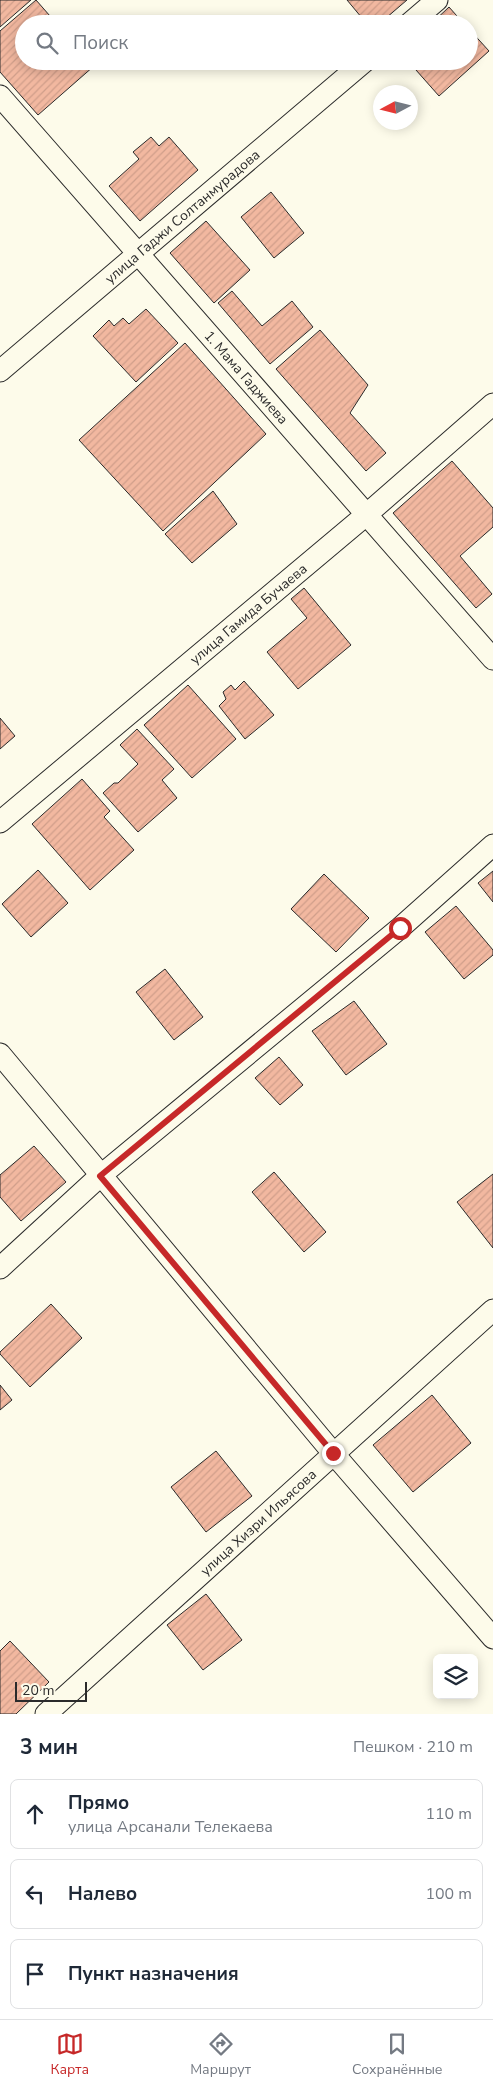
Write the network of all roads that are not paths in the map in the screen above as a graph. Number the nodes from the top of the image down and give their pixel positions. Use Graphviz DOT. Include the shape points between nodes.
graph roads {
  1 [pos="437,0"];
  2 [pos="420,15"];
  3 [pos="354,70"];
  4 [pos="0,96"];
  5 [pos="138,254"];
  6 [pos="0,371"];
  7 [pos="493,404"];
  8 [pos="366,515"];
  9 [pos="493,659"];
  10 [pos="0,822"];
  11 [pos="493,845"];
  12 [pos="0,1054"];
  13 [pos="100,1176"];
  14 [pos="0,1268"];
  15 [pos="493,1310"];
  16 [pos="333,1453"];
  17 [pos="493,1638"];
  18 [pos="46,1714"];
  1 -- 2 [label="street"];
  3 -- 5 [label="street, улица Гаджи Солтанмурадова"];
  4 -- 5 [label="street, 1. Мама Гаджиева"];
  5 -- 6 [label="street, улица Гаджи Солтанмурадова"];
  5 -- 8 [label="street, 1. Мама Гаджиева"];
  7 -- 8 [label="street, улица Гамида Бучаева"];
  8 -- 9 [label="street, 1. Мама Гаджиева"];
  8 -- 10 [label="street, улица Гамида Бучаева"];
  11 -- 13 [label="street" via="400,928"];
  12 -- 13 [label="street"];
  13 -- 14 [label="street"];
  13 -- 16 [label="street"];
  15 -- 16 [label="street, улица Хизри Ильясова"];
  16 -- 17 [label="street"];
  16 -- 18 [label="street, улица Хизри Ильясова"];
}
